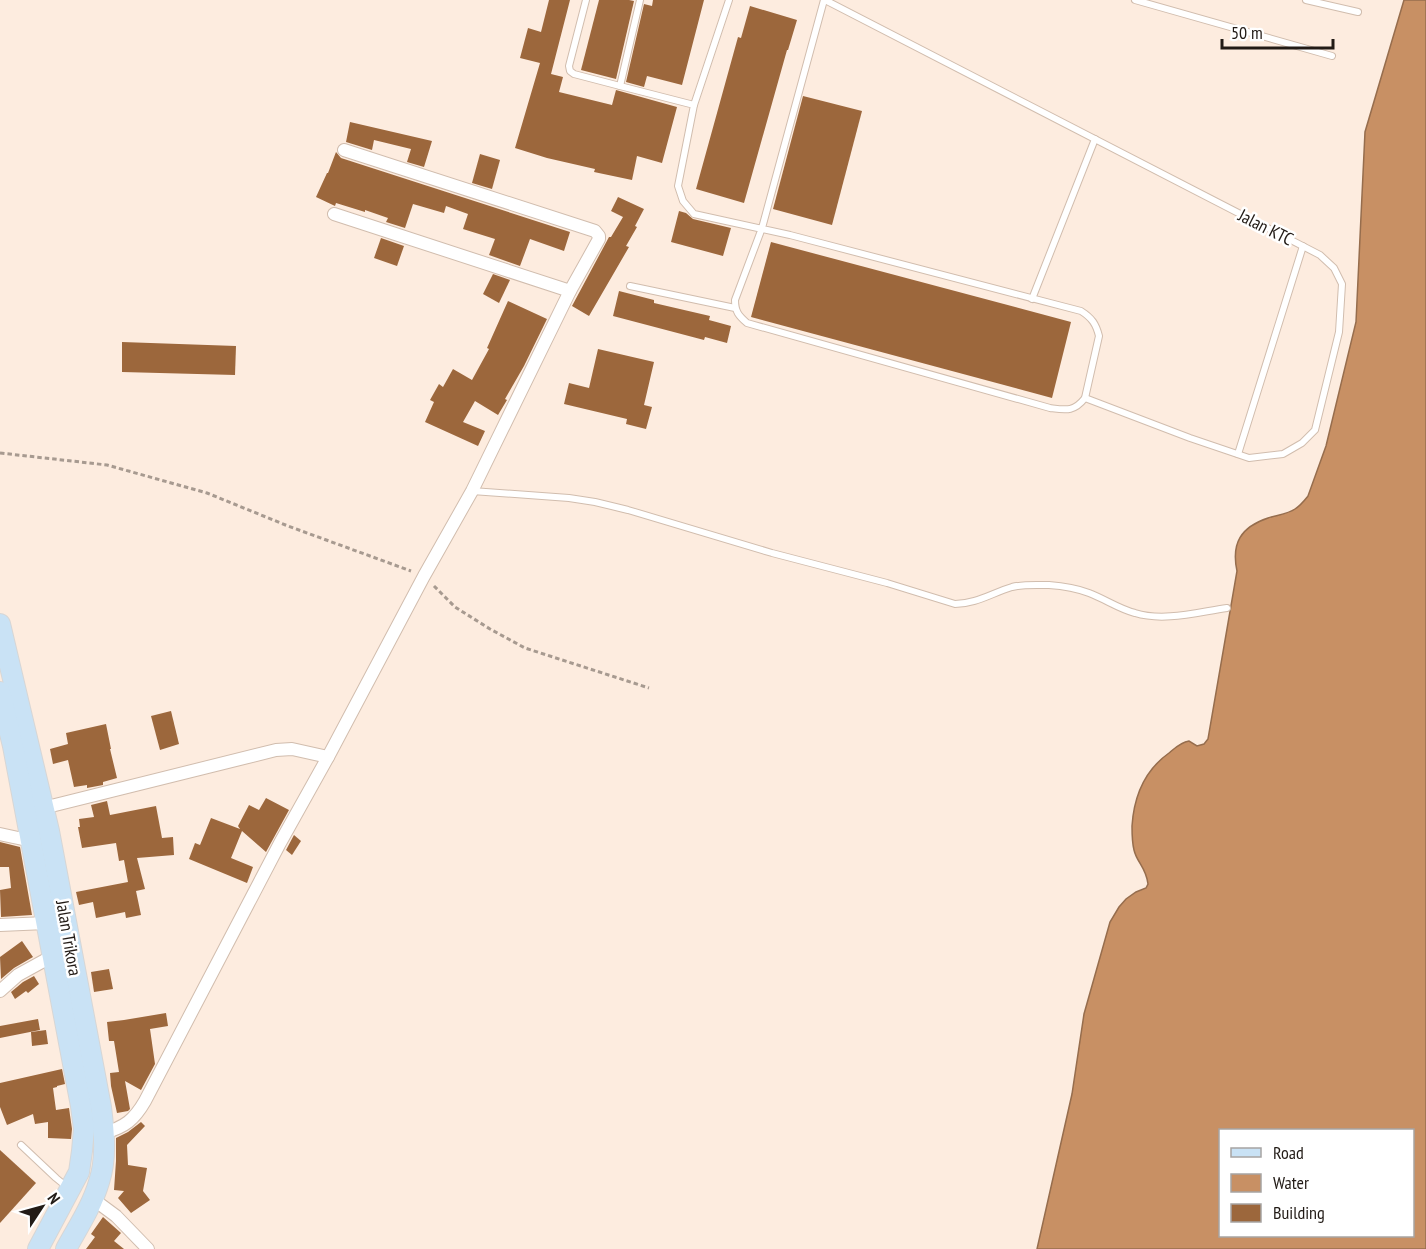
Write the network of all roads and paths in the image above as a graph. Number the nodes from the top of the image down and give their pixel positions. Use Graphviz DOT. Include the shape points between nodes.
graph roads {
  1 [pos="586,0"];
  2 [pos="729,0"];
  3 [pos="824,0"];
  4 [pos="1135,0"];
  5 [pos="1306,0"];
  6 [pos="639,1"];
  7 [pos="1358,12"];
  8 [pos="1332,56"];
  9 [pos="620,86"];
  10 [pos="694,105"];
  11 [pos="1095,139"];
  12 [pos="344,150"];
  13 [pos="334,213"];
  14 [pos="762,228"];
  15 [pos="1304,246"];
  16 [pos="630,286"];
  17 [pos="570,291"];
  18 [pos="1032,299"];
  19 [pos="735,308"];
  20 [pos="1085,398"];
  21 [pos="0,453"];
  22 [pos="1238,454"];
  23 [pos="472,491"];
  24 [pos="424,576"];
  25 [pos="1227,608"];
  26 [pos="0,624"];
  27 [pos="649,688"];
  28 [pos="0,692"];
  29 [pos="12,735"];
  30 [pos="328,757"];
  31 [pos="44,808"];
  32 [pos="0,834"];
  33 [pos="32,841"];
  34 [pos="46,923"];
  35 [pos="0,925"];
  36 [pos="66,926"];
  37 [pos="62,951"];
  38 [pos="0,991"];
  39 [pos="104,1133"];
  40 [pos="21,1145"];
  41 [pos="70,1189"];
  42 [pos="93,1199"];
  43 [pos="38,1249"];
  44 [pos="66,1249"];
  45 [pos="148,1249"];
  1 -- 9 [label="lane" via="570,70"];
  2 -- 10 [label="lane"];
  3 -- 11 [label="lane, Jalan KTC"];
  3 -- 14 [label="lane"];
  4 -- 8 [label="lane"];
  5 -- 7 [label="lane"];
  6 -- 9 [label="lane"];
  9 -- 10 [label="lane"];
  10 -- 14 [label="lane" via="678,186 683,201 694,214"];
  11 -- 15 [label="lane, Jalan KTC"];
  11 -- 18 [label="lane"];
  12 -- 17 [label="street" via="595,231 599,239"];
  13 -- 17 [label="street"];
  14 -- 18 [label="lane"];
  14 -- 19 [label="lane"];
  15 -- 22 [label="lane"];
  15 -- 22 [label="lane, Jalan KTC" via="1334,268 1342,284 1340,332 1315,430 1283,454 1249,458"];
  16 -- 19 [label="lane"];
  17 -- 23 [label="street"];
  18 -- 20 [label="lane" via="1081,311 1097,326 1099,336"];
  19 -- 20 [label="lane" via="747,323 1050,408 1070,409"];
  20 -- 22 [label="lane, Jalan KTC"];
  21 -- 24 [label="path" via="107,465 207,493"];
  23 -- 24 [label="street"];
  23 -- 25 [label="lane" via="595,502 955,604 1027,585 1071,587 1151,616"];
  24 -- 27 [label="path" via="455,607 525,648"];
  24 -- 30 [label="street"];
  26 -- 29 [label="main road, Jalan Trikora"];
  28 -- 29 [label="main road, Jalan Trikora"];
  29 -- 31 [label="main road, Jalan Trikora"];
  29 -- 33 [label="main road, Jalan Trikora"];
  30 -- 31 [label="street" via="292,749 276,750"];
  30 -- 39 [label="street" via="138,1112 120,1128"];
  31 -- 36 [label="main road, Jalan Trikora"];
  32 -- 33 [label="street"];
  33 -- 34 [label="main road, Jalan Trikora"];
  34 -- 35 [label="street"];
  34 -- 36 [label="street"];
  34 -- 37 [label="main road, Jalan Trikora"];
  36 -- 37 [label="main road, Jalan Trikora"];
  37 -- 38 [label="street" via="18,975"];
  37 -- 39 [label="main road, Jalan Trikora"];
  37 -- 41 [label="main road, Jalan Trikora" via="84,1129 78,1172"];
  39 -- 42 [label="main road, Jalan Trikora" via="100,1181"];
  40 -- 41 [label="lane"];
  41 -- 43 [label="main road, Jalan Trikora"];
  42 -- 44 [label="main road, Jalan Trikora"];
  42 -- 45 [label="street"];
}
